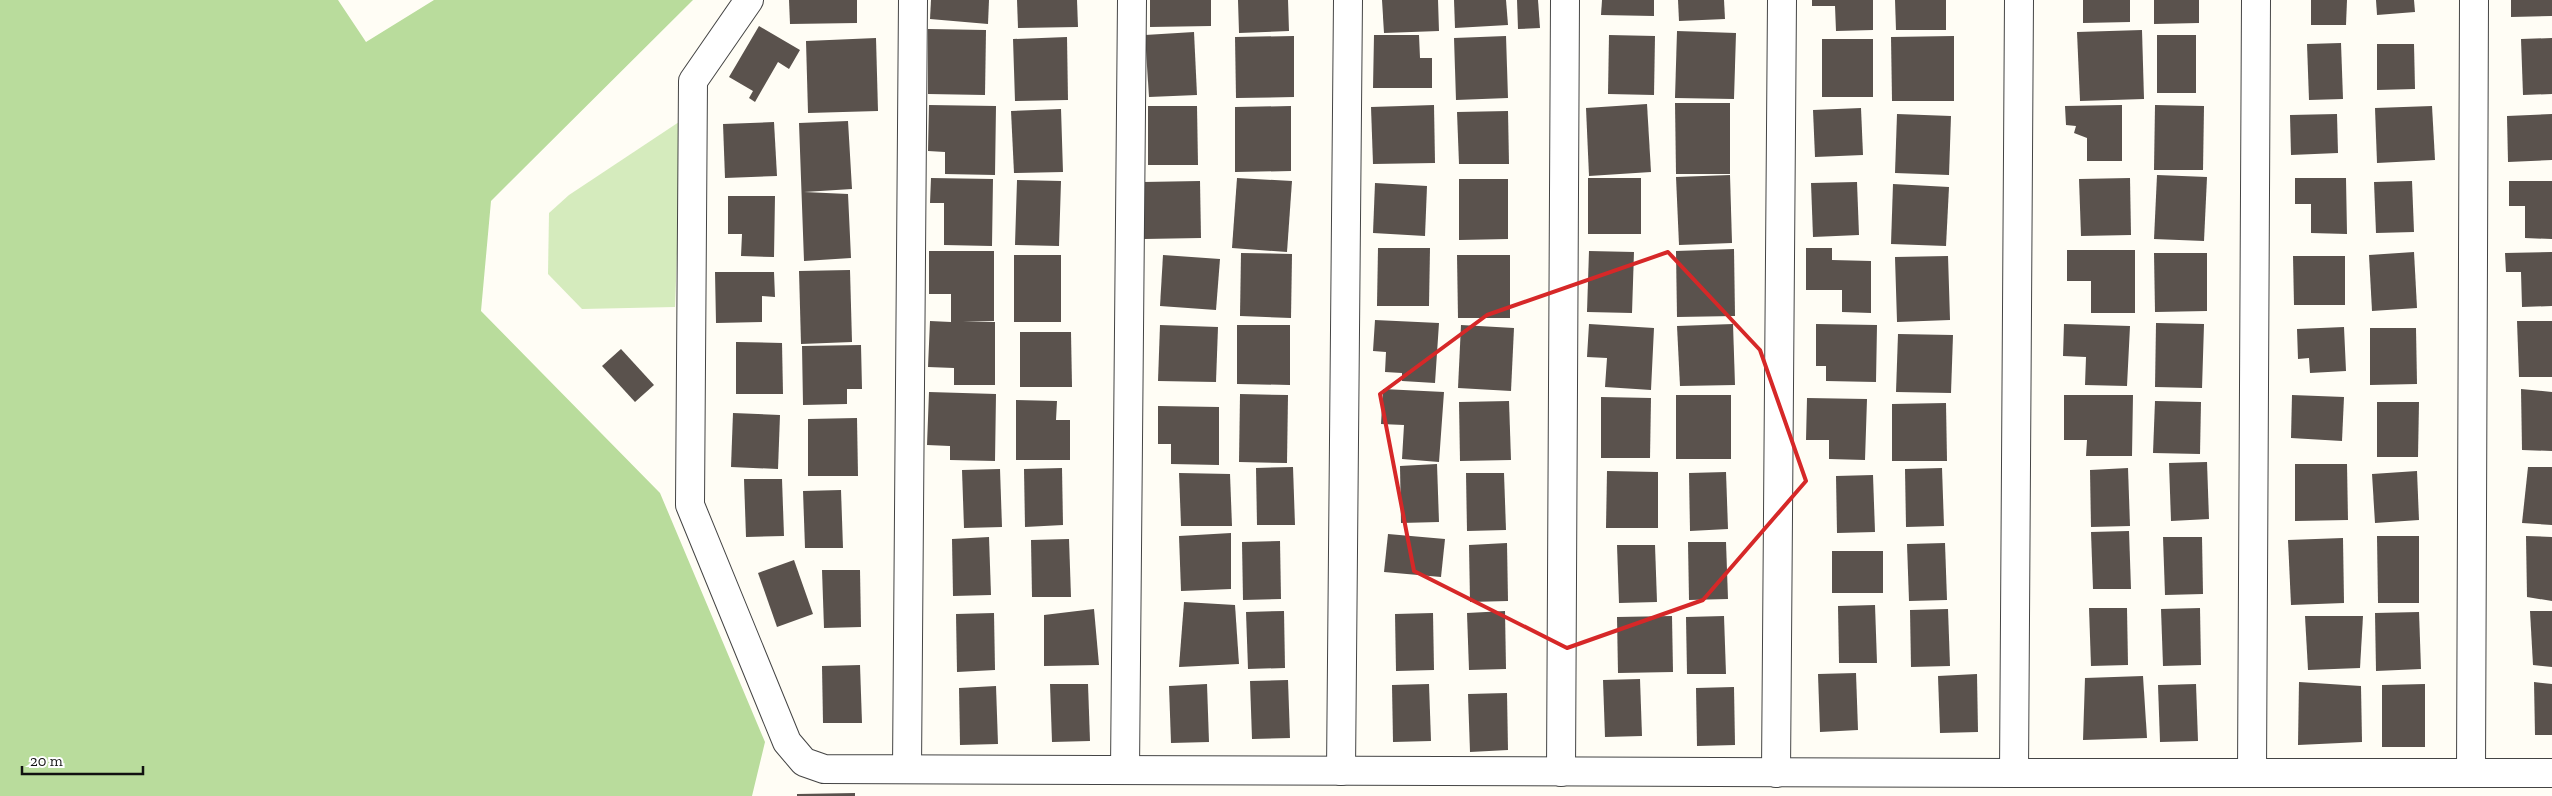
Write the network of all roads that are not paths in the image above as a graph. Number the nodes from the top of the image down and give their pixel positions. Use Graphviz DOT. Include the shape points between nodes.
graph roads {
  1 [pos="749,0"];
  2 [pos="913,0"];
  3 [pos="1132,0"];
  4 [pos="1348,0"];
  5 [pos="1565,0"];
  6 [pos="1782,0"];
  7 [pos="2019,0"];
  8 [pos="2256,0"];
  9 [pos="2474,0"];
  10 [pos="907,769"];
  11 [pos="1125,770"];
  12 [pos="1342,771"];
  13 [pos="1561,772"];
  14 [pos="1776,772"];
  15 [pos="2014,773"];
  16 [pos="2252,773"];
  17 [pos="2471,773"];
  18 [pos="2552,773"];
  1 -- 10 [label="street" via="693,82 690,505 787,742 804,762 824,769"];
  2 -- 10 [label="street"];
  3 -- 11 [label="street"];
  4 -- 12 [label="street"];
  5 -- 13 [label="street"];
  6 -- 14 [label="street"];
  7 -- 15 [label="street"];
  8 -- 16 [label="street"];
  9 -- 17 [label="street"];
  10 -- 11 [label="street"];
  11 -- 12 [label="street"];
  12 -- 13 [label="street"];
  13 -- 14 [label="street"];
  14 -- 15 [label="street"];
  15 -- 16 [label="street"];
  16 -- 17 [label="street"];
  17 -- 18 [label="street"];
}
